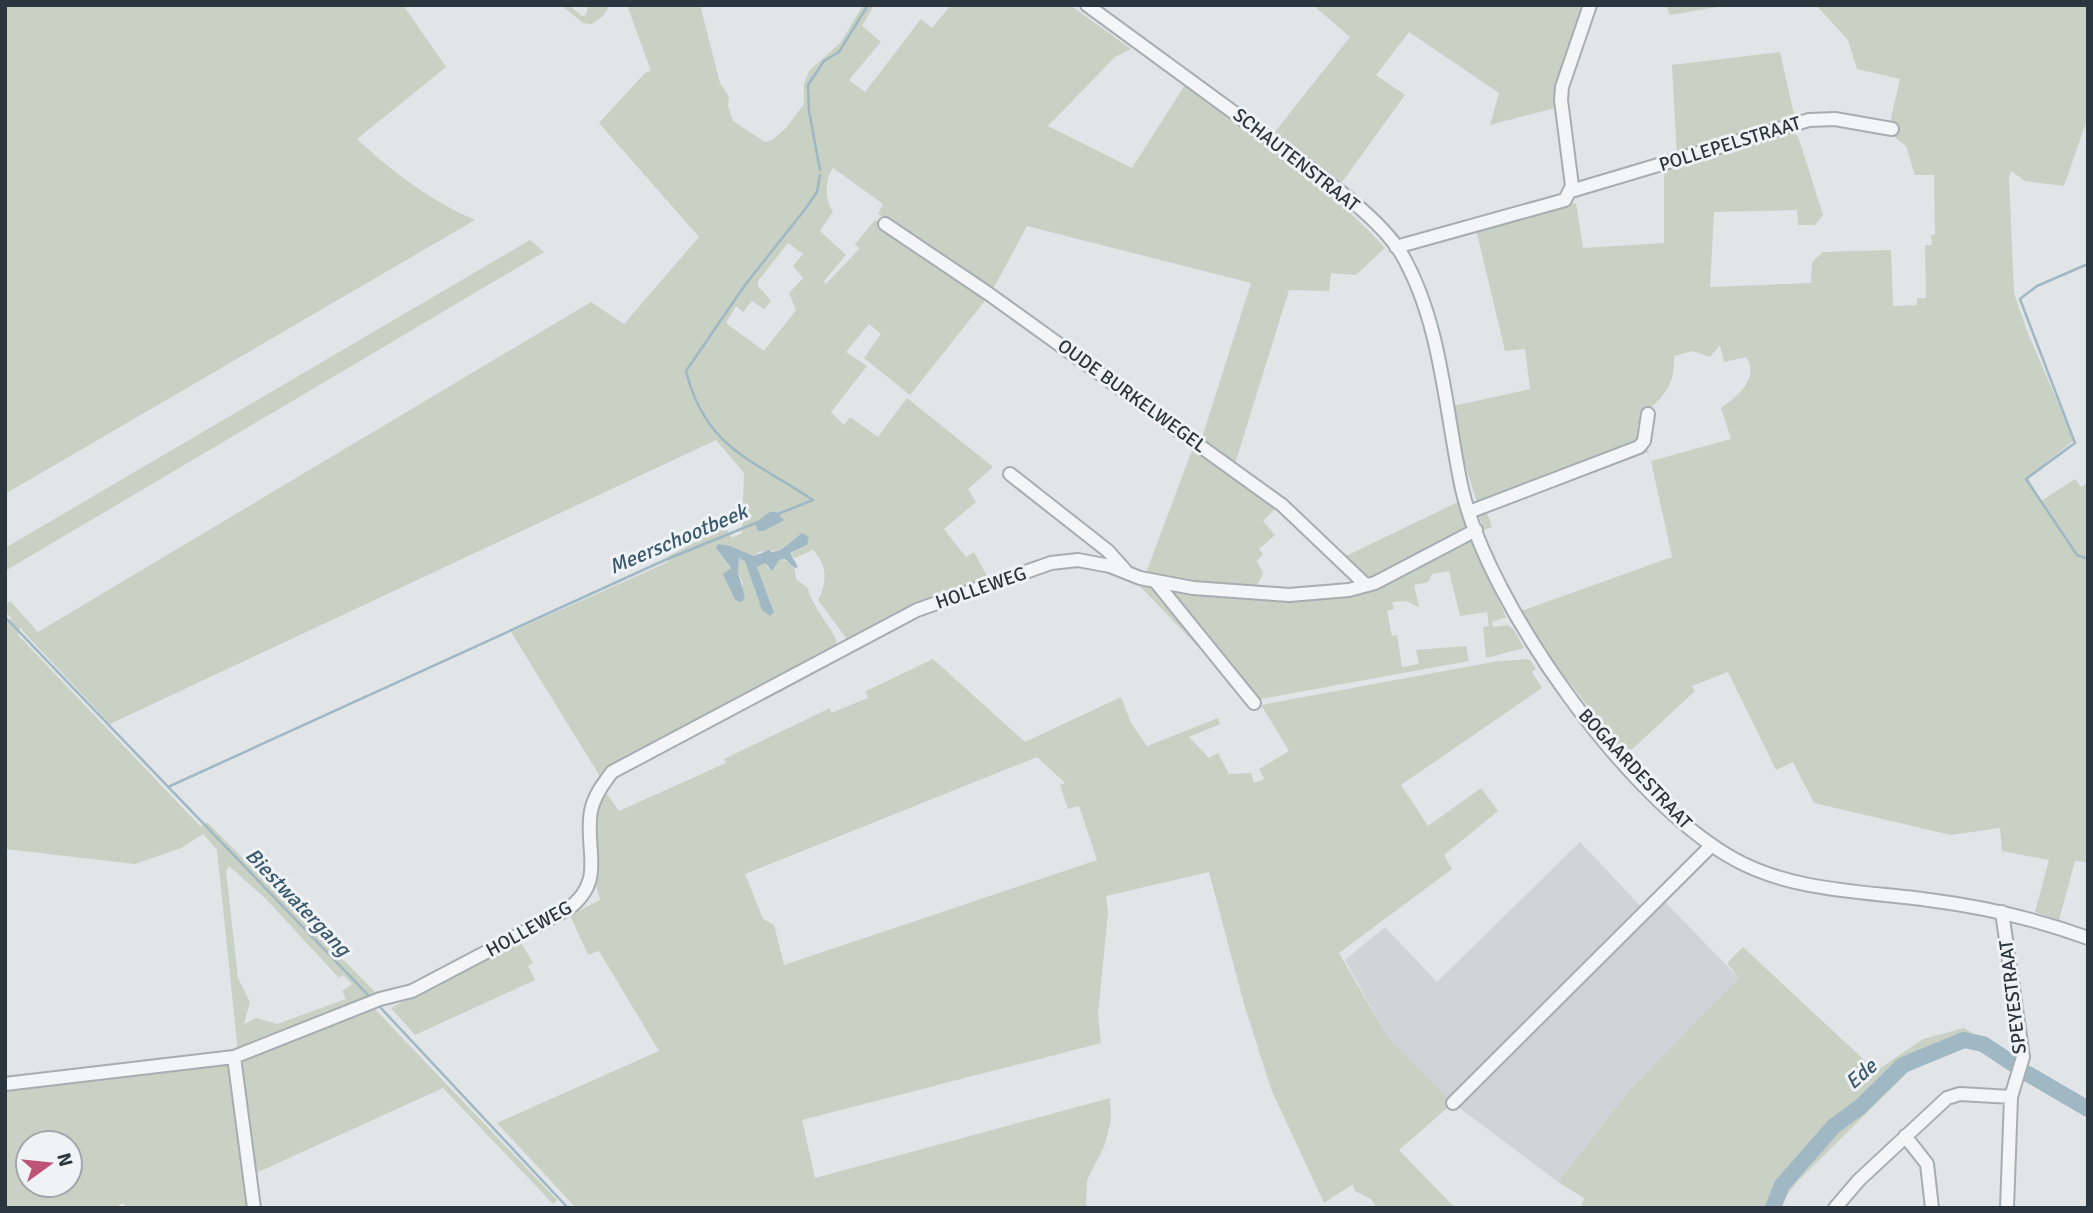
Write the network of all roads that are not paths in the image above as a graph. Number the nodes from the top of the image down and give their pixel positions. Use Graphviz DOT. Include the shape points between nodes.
graph roads {
  1 [pos="1087,5"];
  2 [pos="1590,5"];
  3 [pos="1892,130"];
  4 [pos="1571,191"];
  5 [pos="885,224"];
  6 [pos="1396,247"];
  7 [pos="1648,414"];
  8 [pos="1010,474"];
  9 [pos="1469,512"];
  10 [pos="1476,530"];
  11 [pos="1128,573"];
  12 [pos="1155,581"];
  13 [pos="1366,585"];
  14 [pos="1254,703"];
  15 [pos="1712,845"];
  16 [pos="2002,912"];
  17 [pos="2088,938"];
  18 [pos="234,1057"];
  19 [pos="5,1084"];
  20 [pos="2011,1097"];
  21 [pos="1453,1103"];
  22 [pos="1905,1136"];
  23 [pos="254,1208"];
  24 [pos="1835,1208"];
  25 [pos="1932,1208"];
  26 [pos="2007,1208"];
  1 -- 6 [label="street, SCHAUTENSTRAAT" via="1328,182"];
  2 -- 4 [label="street" via="1562,87"];
  3 -- 4 [label="street, POLLEPELSTRAAT" via="1835,119 1809,120"];
  4 -- 6 [label="street, POLLEPELSTRAAT" via="1565,200"];
  5 -- 13 [label="street, OUDE BURKELWEGEL" via="1282,505"];
  6 -- 9 [label="street, SCHAUTENSTRAAT" via="1426,307"];
  7 -- 9 [label="street" via="1639,447"];
  8 -- 11 [label="street, HOLLEWEG" via="1108,551"];
  9 -- 10 [label="street, SCHAUTENSTRAAT"];
  10 -- 13 [label="street, HOLLEWEG"];
  10 -- 15 [label="street, BOGAARDESTRAAT" via="1536,652 1575,706 1636,776"];
  11 -- 12 [label="street, HOLLEWEG"];
  11 -- 18 [label="street, HOLLEWEG" via="1078,560 1051,563 917,610 639,756 612,772 600,788 592,811 590,881 583,898 412,991"];
  12 -- 13 [label="street, HOLLEWEG" via="1289,594"];
  12 -- 14 [label="street"];
  15 -- 16 [label="street, BOGAARDESTRAAT" via="1754,868 1803,884"];
  15 -- 21 [label="street"];
  16 -- 17 [label="street, BOGAARDESTRAAT"];
  16 -- 20 [label="street, SPEYESTRAAT" via="2023,1057"];
  18 -- 19 [label="street, HOLLEWEG"];
  18 -- 23 [label="street"];
  20 -- 22 [label="street" via="1960,1094 1947,1098"];
  20 -- 26 [label="street, SPEYESTRAAT"];
  22 -- 24 [label="street"];
  22 -- 25 [label="street" via="1927,1164"];
}
